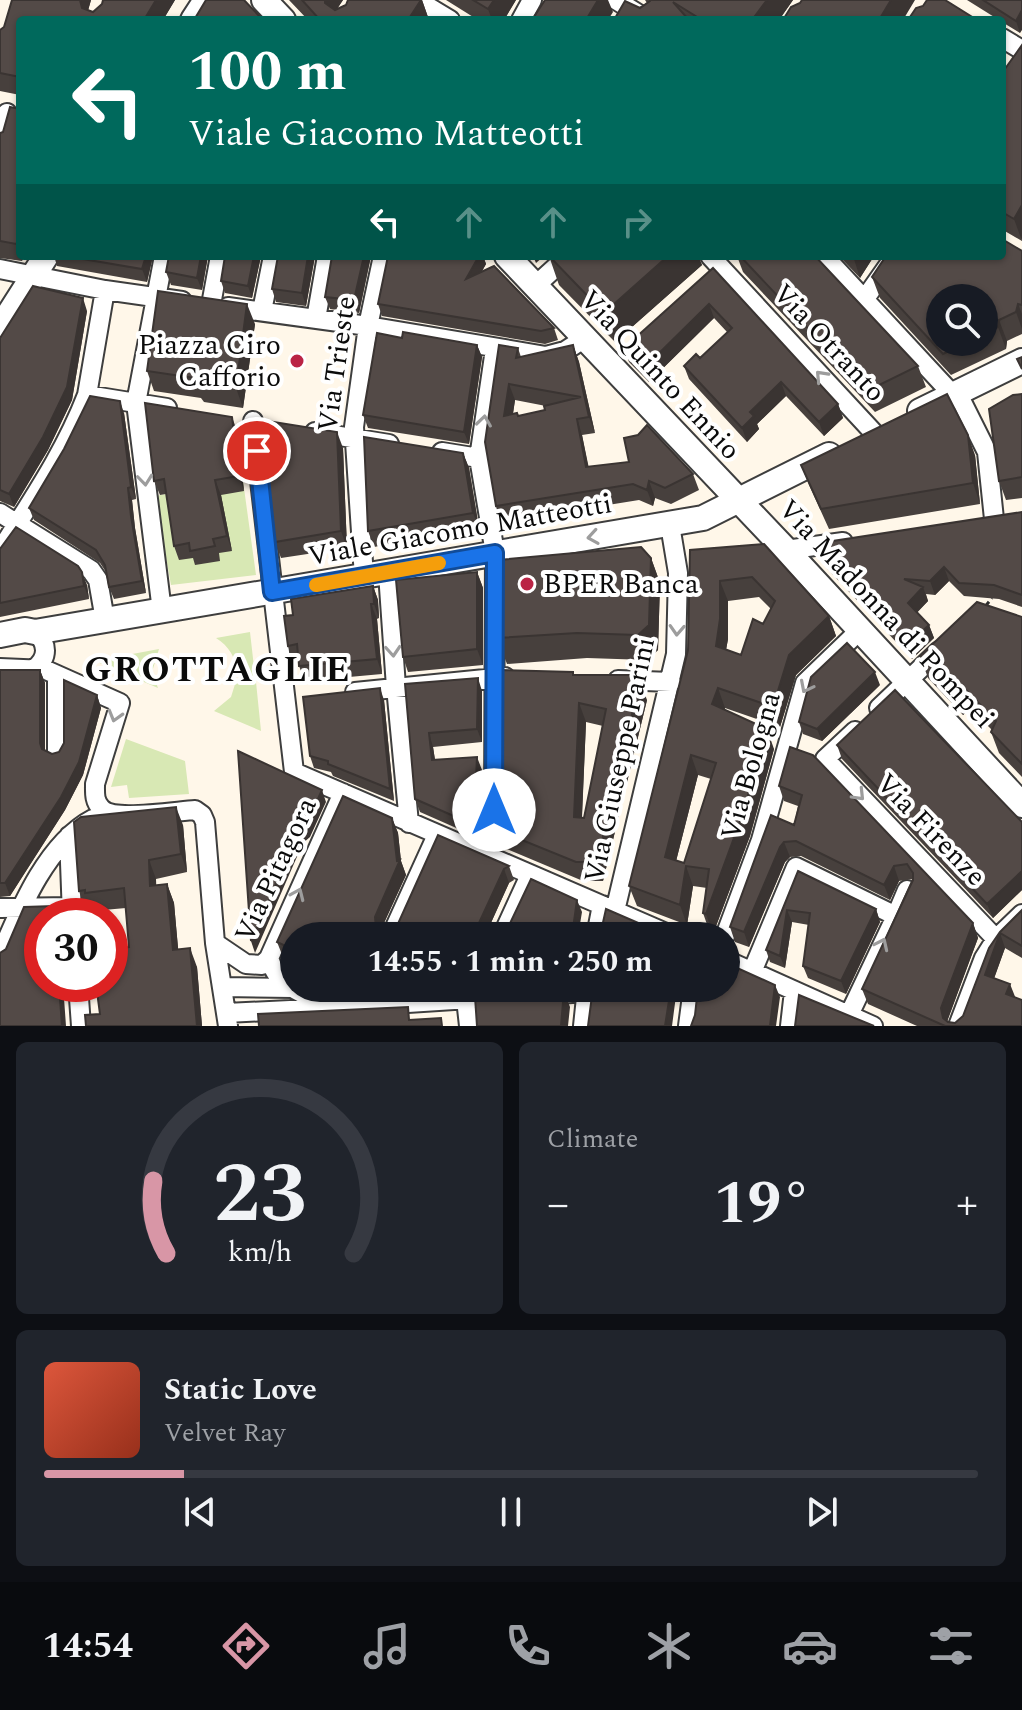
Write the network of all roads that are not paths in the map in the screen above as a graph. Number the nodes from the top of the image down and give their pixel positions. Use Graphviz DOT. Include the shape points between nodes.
graph roads {
  1 [pos="417,0"];
  2 [pos="616,0"];
  3 [pos="638,13"];
  4 [pos="443,16"];
  5 [pos="9,113"];
  6 [pos="0,141"];
  7 [pos="163,260"];
  8 [pos="219,260"];
  9 [pos="272,260"];
  10 [pos="326,260"];
  11 [pos="382,260"];
  12 [pos="511,260"];
  13 [pos="564,260"];
  14 [pos="828,260"];
  15 [pos="892,260"];
  16 [pos="717,263"];
  17 [pos="40,265"];
  18 [pos="0,269"];
  19 [pos="535,286"];
  20 [pos="105,290"];
  21 [pos="156,298"];
  22 [pos="864,300"];
  23 [pos="211,305"];
  24 [pos="262,311"];
  25 [pos="316,319"];
  26 [pos="368,326"];
  27 [pos="0,328"];
  28 [pos="585,338"];
  29 [pos="495,349"];
  30 [pos="1022,361"];
  31 [pos="955,394"];
  32 [pos="87,395"];
  33 [pos="136,403"];
  34 [pos="179,410"];
  35 [pos="254,421"];
  36 [pos="296,428"];
  37 [pos="874,433"];
  38 [pos="353,438"];
  39 [pos="479,458"];
  40 [pos="738,500"];
  41 [pos="0,513"];
  42 [pos="994,519"];
  43 [pos="17,523"];
  44 [pos="670,525"];
  45 [pos="861,539"];
  46 [pos="786,550"];
  47 [pos="0,551"];
  48 [pos="495,553"];
  49 [pos="376,575"];
  50 [pos="272,592"];
  51 [pos="162,611"];
  52 [pos="105,620"];
  53 [pos="859,631"];
  54 [pos="35,632"];
  55 [pos="2,635"];
  56 [pos="952,639"];
  57 [pos="3,667"];
  58 [pos="34,669"];
  59 [pos="57,675"];
  60 [pos="493,676"];
  61 [pos="521,677"];
  62 [pos="603,679"];
  63 [pos="671,682"];
  64 [pos="907,682"];
  65 [pos="396,687"];
  66 [pos="332,694"];
  67 [pos="805,753"];
  68 [pos="57,755"];
  69 [pos="343,793"];
  70 [pos="1022,805"];
  71 [pos="115,816"];
  72 [pos="409,823"];
  73 [pos="437,835"];
  74 [pos="69,836"];
  75 [pos="489,856"];
  76 [pos="530,875"];
  77 [pos="907,890"];
  78 [pos="71,898"];
  79 [pos="0,908"];
  80 [pos="21,908"];
  81 [pos="24,908"];
  82 [pos="609,908"];
  83 [pos="1022,914"];
  84 [pos="896,916"];
  85 [pos="397,922"];
  86 [pos="508,922"];
  87 [pos="602,922"];
  88 [pos="641,922"];
  89 [pos="730,922"];
  90 [pos="996,939"];
  91 [pos="215,943"];
  92 [pos="0,956"];
  93 [pos="269,958"];
  94 [pos="740,966"];
  95 [pos="752,972"];
  96 [pos="280,980"];
  97 [pos="222,987"];
  98 [pos="280,988"];
  99 [pos="794,991"];
  100 [pos="79,1002"];
  101 [pos="320,1002"];
  102 [pos="361,1002"];
  103 [pos="402,1002"];
  104 [pos="470,1002"];
  105 [pos="586,1002"];
  106 [pos="691,1002"];
  107 [pos="359,1007"];
  108 [pos="331,1008"];
  109 [pos="849,1015"];
  110 [pos="227,1020"];
  111 [pos="81,1026"];
  112 [pos="469,1026"];
  113 [pos="583,1026"];
  114 [pos="688,1026"];
  115 [pos="790,1026"];
  116 [pos="873,1026"];
  117 [pos="958,1026"];
  1 -- 4 [label="street"];
  2 -- 3 [label="street"];
  5 -- 6 [label="street"];
  7 -- 21 [label="street"];
  8 -- 23 [label="street"];
  9 -- 24 [label="street"];
  10 -- 25 [label="street"];
  11 -- 26 [label="street, Via Trieste"];
  12 -- 19 [label="street, Via Quinto Ennio"];
  13 -- 19 [label="street"];
  14 -- 22 [label="street"];
  15 -- 22 [label="street"];
  37 -- 16 [label="street, Via Otranto, one-way"];
  17 -- 18 [label="street"];
  17 -- 20 [label="street"];
  17 -- 27 [label="street"];
  19 -- 28 [label="street, Via Quinto Ennio"];
  20 -- 21 [label="street"];
  20 -- 32 [label="street"];
  21 -- 23 [label="street"];
  21 -- 33 [label="street"];
  22 -- 31 [label="street"];
  23 -- 24 [label="street"];
  24 -- 25 [label="street"];
  25 -- 26 [label="street"];
  26 -- 29 [label="street"];
  26 -- 38 [label="street, Via Trieste"];
  28 -- 29 [label="street" via="546,356"];
  28 -- 40 [label="street, Via Quinto Ennio" via="616,358"];
  39 -- 29 [label="street, one-way"];
  30 -- 31 [label="street, Viale Giacomo Matteotti"];
  31 -- 37 [label="street, Viale Giacomo Matteotti"];
  31 -- 42 [label="street" via="987,452"];
  32 -- 33 [label="street"];
  32 -- 43 [label="street" via="54,466"];
  33 -- 34 [label="street"];
  33 -- 51 [label="street, one-way"];
  35 -- 50 [label="street"];
  36 -- 38 [label="street"];
  37 -- 40 [label="street, Viale Giacomo Matteotti"];
  38 -- 39 [label="street"];
  38 -- 49 [label="street, Via Trieste"];
  39 -- 48 [label="street"];
  40 -- 44 [label="street, Viale Giacomo Matteotti" via="703,518"];
  40 -- 46 [label="street, Via Madonna di Pompei"];
  41 -- 43 [label="street"];
  43 -- 47 [label="street"];
  43 -- 52 [label="street" via="91,570 98,580"];
  44 -- 48 [label="street, Viale Giacomo Matteotti, one-way"];
  44 -- 63 [label="street, Via Giuseppe Parini, one-way" via="678,573"];
  45 -- 46 [label="street"];
  46 -- 53 [label="street, Via Madonna di Pompei"];
  48 -- 49 [label="street, Viale Giacomo Matteotti"];
  48 -- 60 [label="street"];
  49 -- 50 [label="street, Viale Giacomo Matteotti"];
  49 -- 65 [label="street, Via Trieste, one-way"];
  50 -- 51 [label="street, Viale Giacomo Matteotti"];
  50 -- 69 [label="street" via="293,698 294,772"];
  51 -- 52 [label="street, Viale Giacomo Matteotti"];
  52 -- 54 [label="street, Viale Giacomo Matteotti"];
  53 -- 64 [label="street, Via Madonna di Pompei"];
  53 -- 67 [label="street, Via Bologna, one-way" via="805,683"];
  54 -- 55 [label="street, Viale Giacomo Matteotti"];
  54 -- 58 [label="street" via="46,651"];
  56 -- 64 [label="street"];
  57 -- 58 [label="street"];
  58 -- 59 [label="street"];
  59 -- 68 [label="street"];
  59 -- 71 [label="street, one-way" via="120,703 95,784 102,810"];
  60 -- 61 [label="street"];
  60 -- 65 [label="street"];
  60 -- 75 [label="street"];
  62 -- 63 [label="street"];
  63 -- 82 [label="street, Via Giuseppe Parini"];
  64 -- 67 [label="street"];
  64 -- 70 [label="street, Via Madonna di Pompei"];
  65 -- 66 [label="street"];
  65 -- 72 [label="street, Via Trieste"];
  67 -- 89 [label="street, Via Bologna" via="761,840"];
  67 -- 90 [label="street, Via Firenze, one-way"];
  69 -- 72 [label="street"];
  93 -- 69 [label="street, Via Pitagora, one-way"];
  71 -- 74 [label="street" via="97,817"];
  71 -- 91 [label="street" via="195,810 202,815"];
  72 -- 73 [label="street"];
  73 -- 75 [label="street"];
  73 -- 85 [label="street"];
  74 -- 78 [label="street"];
  74 -- 80 [label="street"];
  75 -- 76 [label="street"];
  76 -- 82 [label="street"];
  76 -- 86 [label="street"];
  77 -- 84 [label="street"];
  79 -- 80 [label="street"];
  80 -- 81 [label="street"];
  80 -- 92 [label="street"];
  82 -- 87 [label="street, Via Giuseppe Parini"];
  82 -- 88 [label="street"];
  83 -- 90 [label="street"];
  84 -- 95 [label="street" via="796,867"];
  109 -- 84 [label="street, one-way"];
  90 -- 117 [label="street"];
  91 -- 93 [label="street, Via Pitagora" via="246,964 262,965"];
  91 -- 97 [label="street"];
  93 -- 96 [label="street"];
  94 -- 95 [label="street"];
  95 -- 99 [label="street"];
  97 -- 98 [label="street"];
  97 -- 110 [label="street"];
  99 -- 109 [label="street"];
  99 -- 115 [label="street"];
  100 -- 111 [label="street"];
  101 -- 108 [label="street"];
  102 -- 107 [label="street"];
  103 -- 107 [label="street"];
  104 -- 112 [label="street"];
  105 -- 113 [label="street"];
  106 -- 114 [label="street"];
  107 -- 108 [label="street"];
  108 -- 110 [label="street"];
  109 -- 116 [label="street"];
}
